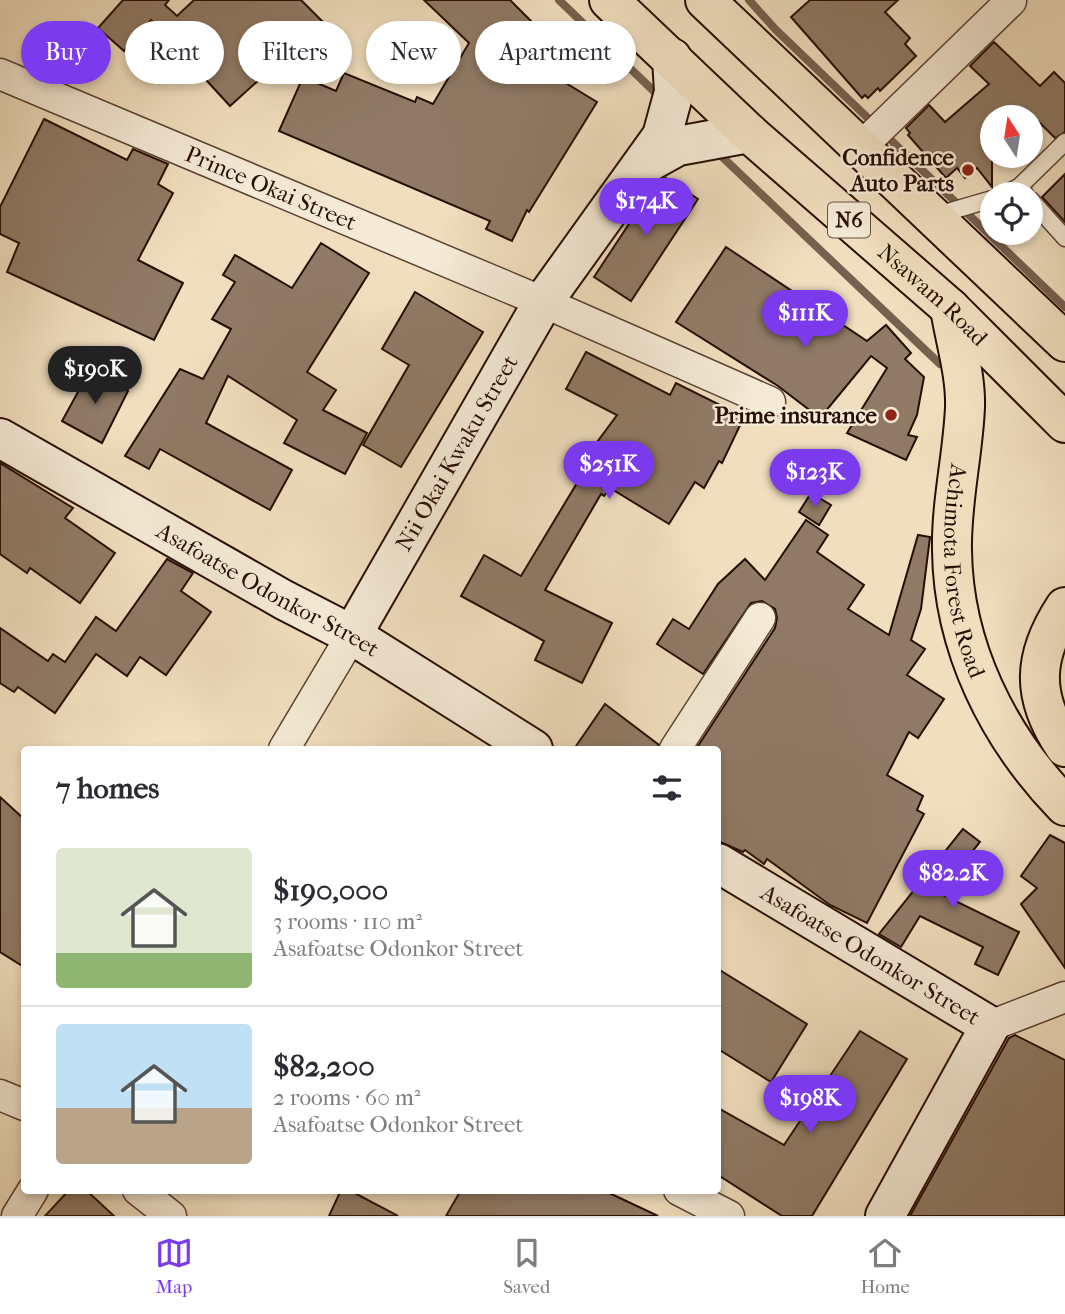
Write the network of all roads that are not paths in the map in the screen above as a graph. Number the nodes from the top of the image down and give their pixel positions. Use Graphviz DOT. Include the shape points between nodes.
graph roads {
  1 [pos="609,0"];
  2 [pos="705,0"];
  3 [pos="1011,1"];
  4 [pos="672,58"];
  5 [pos="0,74"];
  6 [pos="749,133"];
  7 [pos="1065,142"];
  8 [pos="862,146"];
  9 [pos="642,166"];
  10 [pos="1026,182"];
  11 [pos="980,203"];
  12 [pos="1043,213"];
  13 [pos="934,216"];
  14 [pos="1065,238"];
  15 [pos="543,302"];
  16 [pos="950,308"];
  17 [pos="1065,342"];
  18 [pos="770,402"];
  19 [pos="1065,423"];
  20 [pos="0,438"];
  21 [pos="1065,607"];
  22 [pos="760,618"];
  23 [pos="352,635"];
  24 [pos="286,746"];
  25 [pos="528,746"];
  26 [pos="677,746"];
  27 [pos="1065,747"];
  28 [pos="1065,806"];
  29 [pos="721,865"];
  30 [pos="1065,997"];
  31 [pos="990,1026"];
  32 [pos="0,1095"];
  33 [pos="21,1104"];
  34 [pos="31,1194"];
  35 [pos="143,1194"];
  36 [pos="687,1194"];
  37 [pos="17,1216"];
  38 [pos="172,1216"];
  39 [pos="729,1216"];
  40 [pos="885,1216"];
  1 -- 4 [label="main road, Nsawam Road / N6"];
  2 -- 8 [label="main road"];
  3 -- 8 [label="street"];
  4 -- 6 [label="main road, Nsawam Road / N6"];
  4 -- 9 [label="street, Nii Okai Kwaku Street" via="674,92 669,114 662,136"];
  5 -- 15 [label="street, Prince Okai Street"];
  6 -- 9 [label="street, Nii Okai Kwaku Street" via="678,146"];
  6 -- 16 [label="main road, Nsawam Road / N6"];
  7 -- 10 [label="lane"];
  8 -- 13 [label="main road"];
  9 -- 15 [label="street, Nii Okai Kwaku Street"];
  11 -- 13 [label="lane"];
  12 -- 14 [label="lane"];
  13 -- 17 [label="main road"];
  15 -- 18 [label="street, Prince Okai Street"];
  15 -- 23 [label="street, Nii Okai Kwaku Street"];
  16 -- 19 [label="main road, Nsawam Road / N6"];
  16 -- 28 [label="main road, Achimota Forest Road" via="965,407 952,551 968,654 1010,734 1040,780"];
  20 -- 23 [label="street, Asafoatse Odonkor Street"];
  21 -- 27 [label="main road" via="1046,639 1040,685 1054,731"];
  22 -- 26 [label="street"];
  23 -- 24 [label="street, Nii Okai Kwaku Street"];
  23 -- 25 [label="street, Asafoatse Odonkor Street"];
  29 -- 31 [label="street, Asafoatse Odonkor Street"];
  30 -- 31 [label="street"];
  31 -- 40 [label="street"];
  32 -- 33 [label="street"];
  34 -- 37 [label="street"];
  35 -- 38 [label="street"];
  36 -- 39 [label="street"];
}
